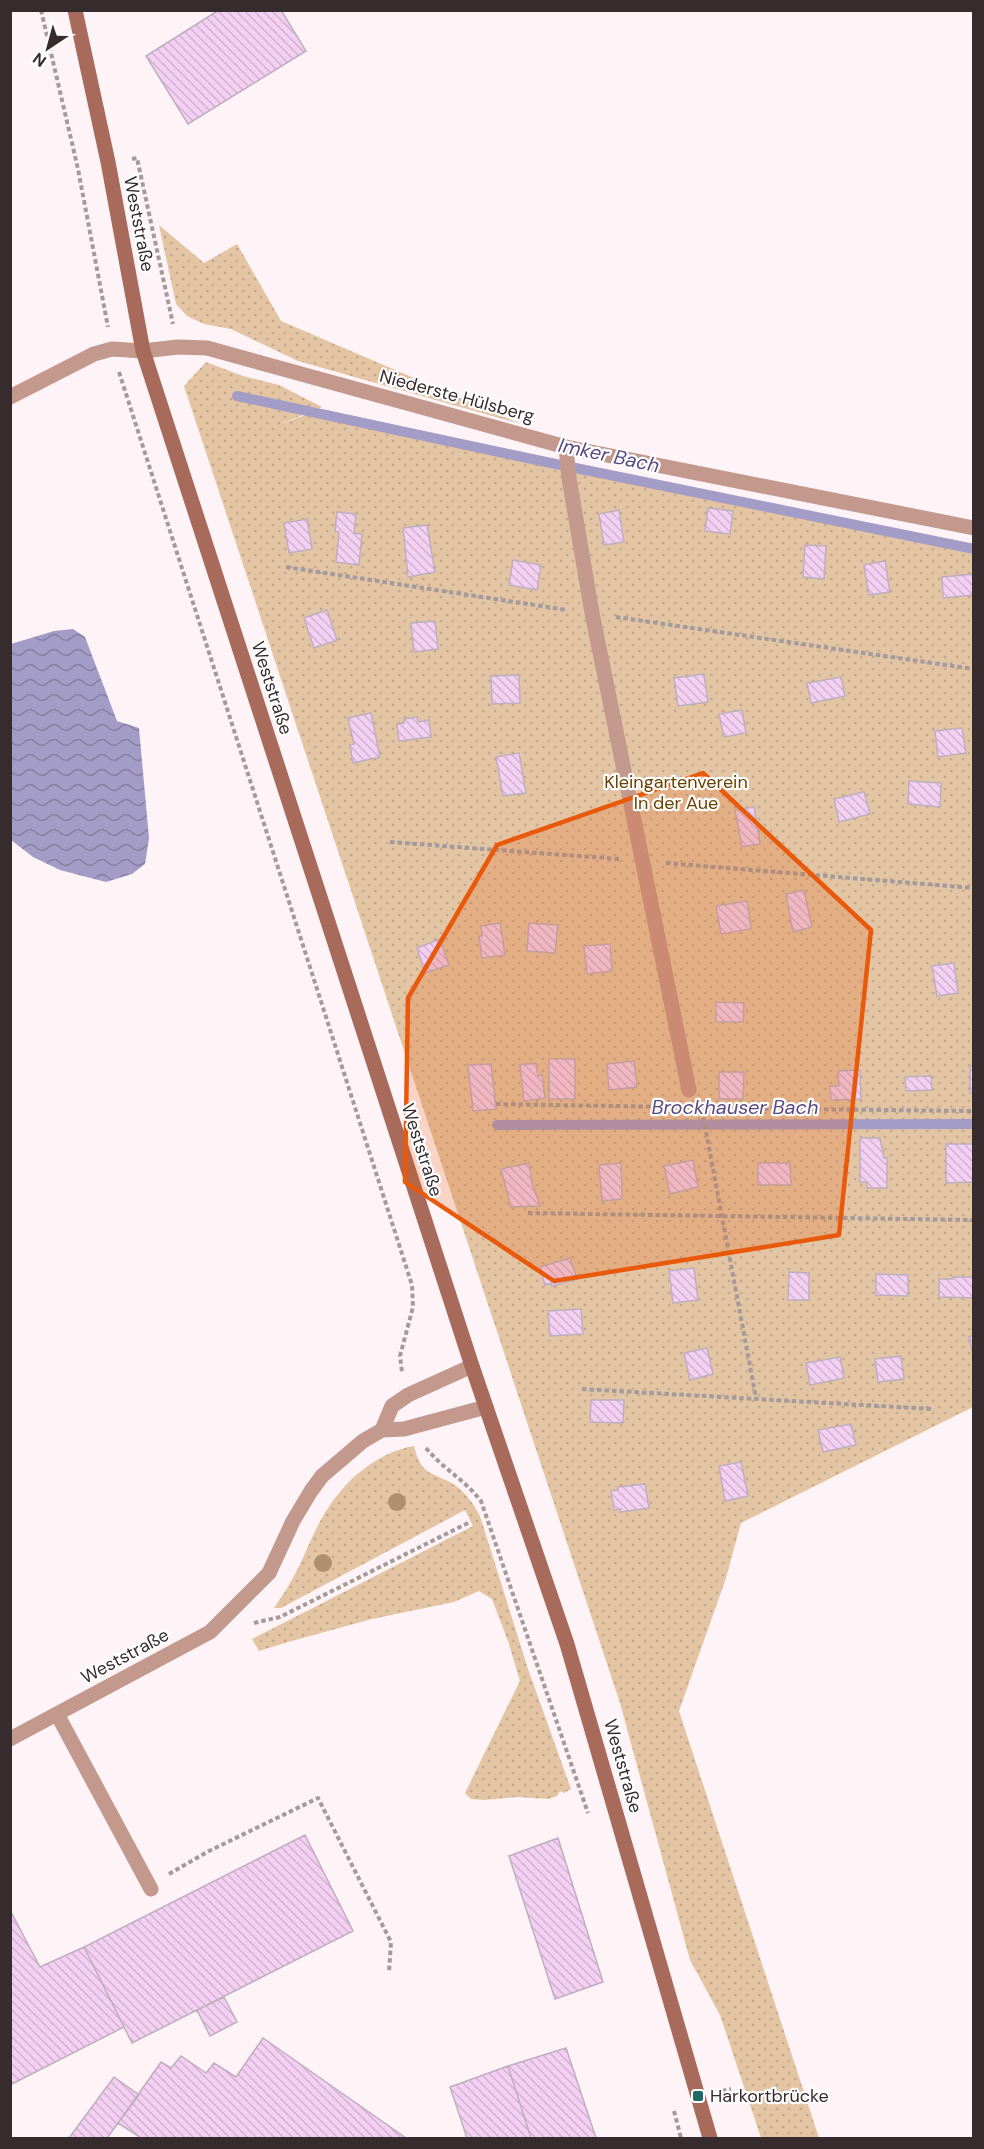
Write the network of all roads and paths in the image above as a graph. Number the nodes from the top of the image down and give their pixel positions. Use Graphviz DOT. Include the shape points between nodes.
graph roads {
  1 [pos="41,10"];
  2 [pos="75,10"];
  3 [pos="112,349"];
  4 [pos="143,351"];
  5 [pos="10,397"];
  6 [pos="567,453"];
  7 [pos="974,528"];
  8 [pos="286,567"];
  9 [pos="592,613"];
  10 [pos="974,669"];
  11 [pos="390,842"];
  12 [pos="641,861"];
  13 [pos="974,888"];
  14 [pos="689,1090"];
  15 [pos="496,1104"];
  16 [pos="681,1107"];
  17 [pos="692,1107"];
  18 [pos="702,1108"];
  19 [pos="974,1111"];
  20 [pos="528,1213"];
  21 [pos="723,1216"];
  22 [pos="974,1220"];
  23 [pos="472,1366"];
  24 [pos="401,1371"];
  25 [pos="582,1389"];
  26 [pos="756,1398"];
  27 [pos="486,1407"];
  28 [pos="932,1409"];
  29 [pos="382,1430"];
  30 [pos="425,1447"];
  31 [pos="470,1522"];
  32 [pos="210,1632"];
  33 [pos="57,1714"];
  34 [pos="10,1739"];
  35 [pos="589,1816"];
  36 [pos="149,1887"];
  37 [pos="389,1972"];
  38 [pos="673,2106"];
  39 [pos="681,2139"];
  40 [pos="710,2139"];
  1 -- 3 [label="path" via="78,169"];
  2 -- 4 [label="street, Weststraße"];
  3 -- 4 [label="street, Niederste Hülsberg"];
  3 -- 5 [label="street, Niederste Hülsberg" via="94,354"];
  3 -- 24 [label="path" via="412,1285 413,1307 402,1347"];
  4 -- 6 [label="street, Niederste Hülsberg" via="207,348"];
  4 -- 23 [label="street, Weststraße"];
  6 -- 7 [label="street, Niederste Hülsberg"];
  6 -- 9 [label="street"];
  8 -- 9 [label="path"];
  9 -- 10 [label="path"];
  9 -- 12 [label="street"];
  11 -- 12 [label="path"];
  12 -- 13 [label="path"];
  12 -- 14 [label="street"];
  15 -- 16 [label="path"];
  17 -- 18 [label="path"];
  18 -- 19 [label="path"];
  18 -- 21 [label="path"];
  20 -- 21 [label="path"];
  21 -- 22 [label="path"];
  21 -- 26 [label="path"];
  23 -- 27 [label="street, Weststraße"];
  23 -- 29 [label="street, Weststraße" via="392,1406"];
  25 -- 26 [label="path"];
  26 -- 28 [label="path"];
  27 -- 29 [label="street, Weststraße" via="404,1429"];
  27 -- 40 [label="street, Weststraße" via="567,1644"];
  29 -- 32 [label="street, Weststraße" via="322,1476 293,1521 268,1573"];
  30 -- 35 [label="path" via="481,1501"];
  31 -- 32 [label="path" via="280,1617"];
  32 -- 33 [label="street, Weststraße"];
  33 -- 34 [label="street, Weststraße"];
  33 -- 36 [label="street"];
  36 -- 37 [label="path" via="209,1851 318,1798 391,1942"];
  38 -- 39 [label="path"];
}
